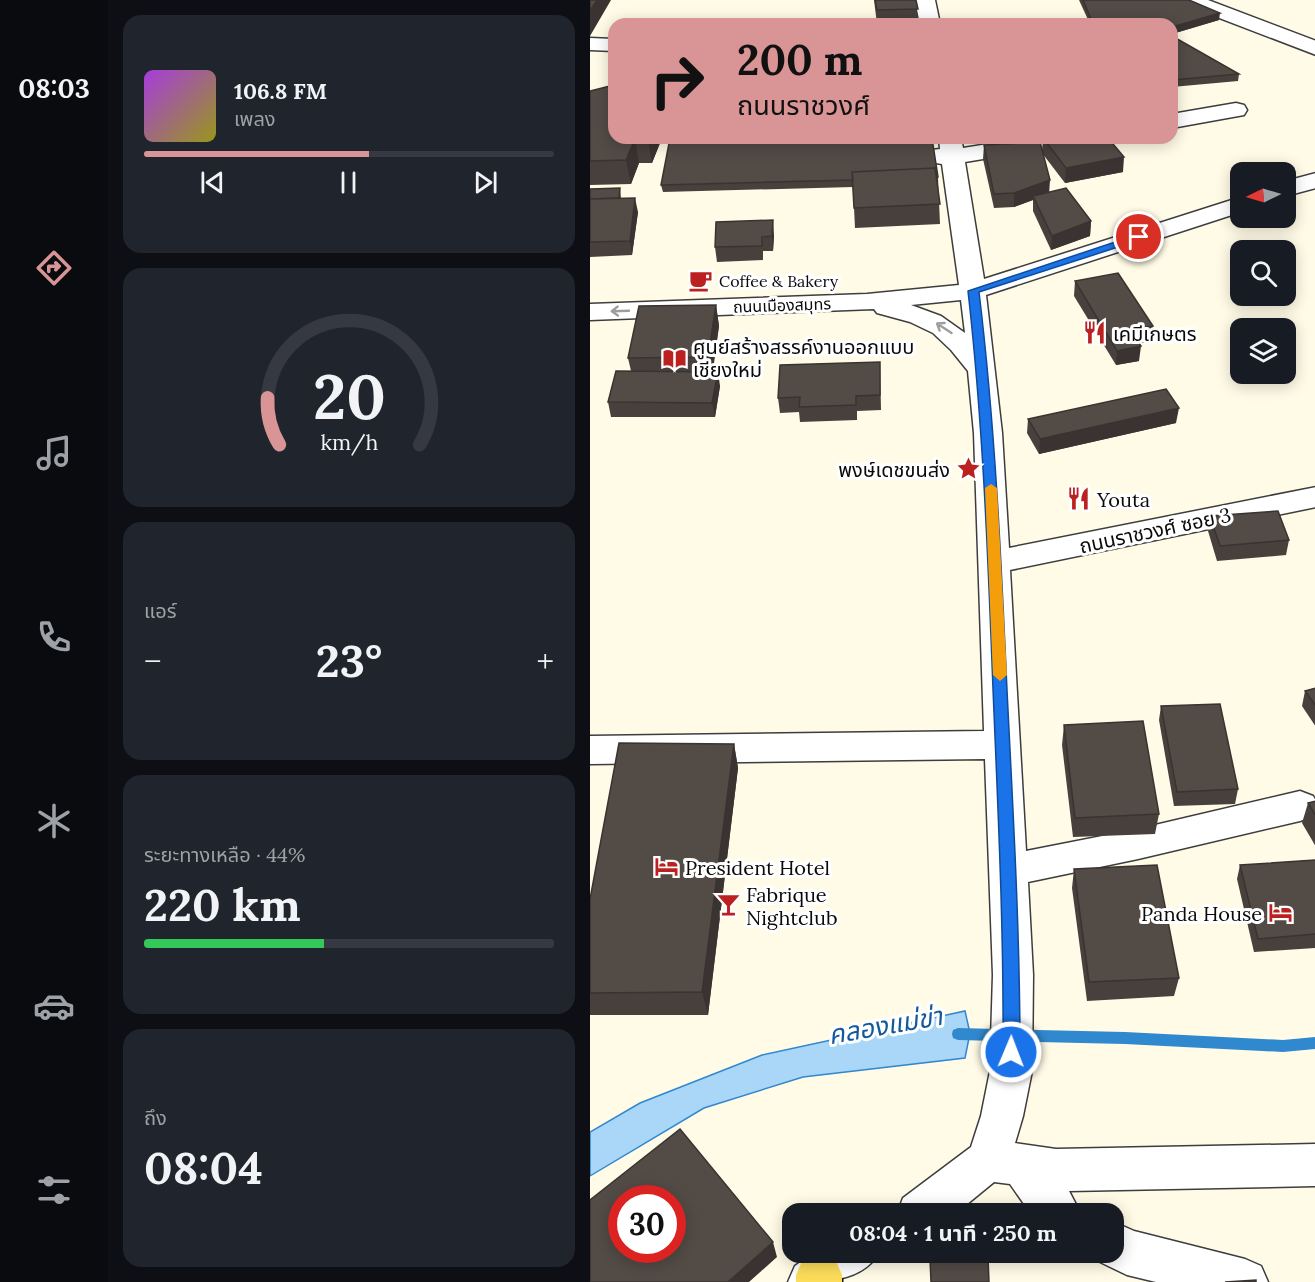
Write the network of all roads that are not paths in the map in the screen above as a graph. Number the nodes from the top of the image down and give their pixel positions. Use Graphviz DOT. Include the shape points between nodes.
graph roads {
  1 [pos="925,0"];
  2 [pos="1190,0"];
  3 [pos="929,18"];
  4 [pos="1316,48"];
  5 [pos="1236,110"];
  6 [pos="1178,120"];
  7 [pos="998,144"];
  8 [pos="951,148"];
  9 [pos="907,153"];
  10 [pos="1316,180"];
  11 [pos="1296,186"];
  12 [pos="1230,208"];
  13 [pos="968,257"];
  14 [pos="973,291"];
  15 [pos="913,298"];
  16 [pos="867,302"];
  17 [pos="590,312"];
  18 [pos="983,371"];
  19 [pos="1316,497"];
  20 [pos="994,562"];
  21 [pos="1003,745"];
  22 [pos="590,750"];
  23 [pos="1300,806"];
  24 [pos="1009,870"];
  25 [pos="1005,1162"];
  26 [pos="1316,1165"];
  27 [pos="937,1203"];
  28 [pos="1048,1203"];
  29 [pos="1124,1250"];
  30 [pos="841,1263"];
  31 [pos="817,1280"];
  32 [pos="1245,1282"];
  1 -- 3 [label="street"];
  2 -- 4 [label="street"];
  5 -- 6 [label="street"];
  7 -- 8 [label="street"];
  8 -- 9 [label="street"];
  8 -- 13 [label="street"];
  10 -- 11 [label="street"];
  12 -- 14 [label="street, ถนนเมืองสมุทร"];
  13 -- 14 [label="street"];
  13 -- 15 [label="street" via="946,279"];
  14 -- 15 [label="street, ถนนเมืองสมุทร"];
  14 -- 18 [label="street"];
  15 -- 16 [label="street, ถนนเมืองสมุทร"];
  16 -- 17 [label="street, ถนนเมืองสมุทร, one-way"];
  18 -- 16 [label="street, one-way" via="953,334 930,319"];
  18 -- 20 [label="street"];
  19 -- 20 [label="street, ถนนราชวงศ์ ซอย 3"];
  20 -- 21 [label="street"];
  21 -- 22 [label="street"];
  21 -- 24 [label="street"];
  23 -- 24 [label="street"];
  24 -- 25 [label="street" via="1013,975 1011,1071 1002,1116"];
  25 -- 26 [label="street" via="1056,1170"];
  25 -- 27 [label="street"];
  25 -- 28 [label="street"];
  29 -- 32 [label="street"];
  30 -- 31 [label="street"];
}
